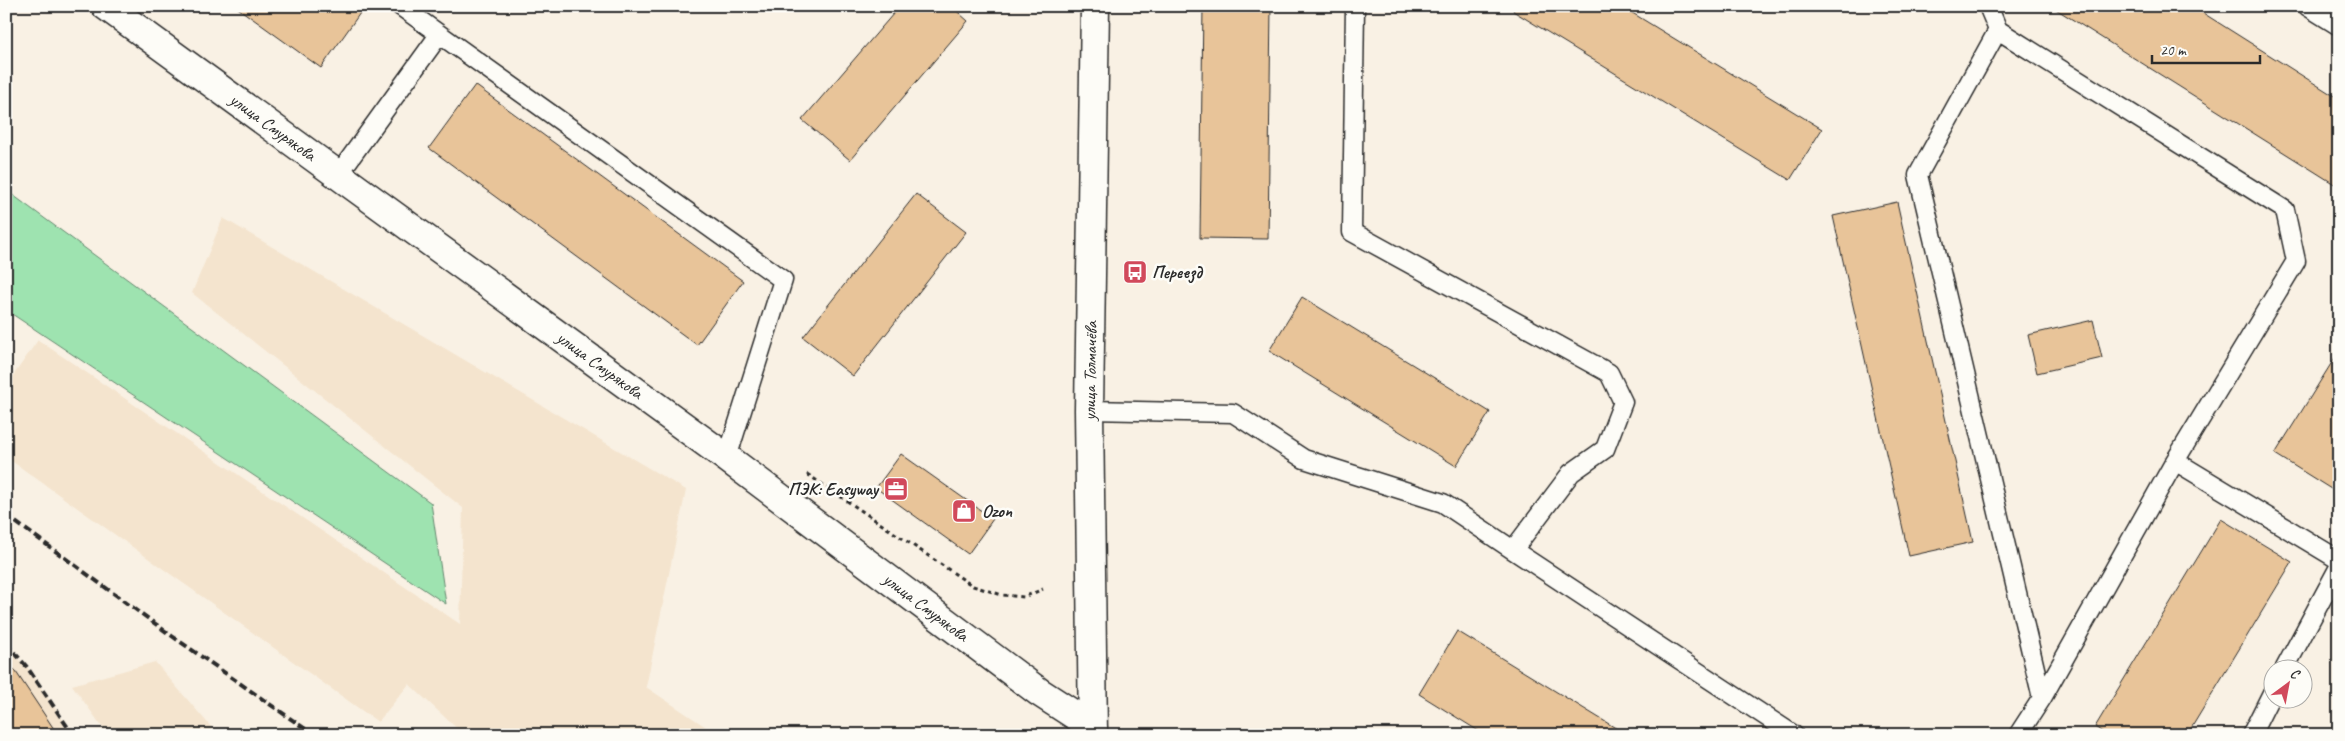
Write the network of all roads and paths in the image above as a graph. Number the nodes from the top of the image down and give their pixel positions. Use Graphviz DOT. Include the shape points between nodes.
graph roads {
  1 [pos="106,6"];
  2 [pos="400,6"];
  3 [pos="1095,6"];
  4 [pos="1355,6"];
  5 [pos="1988,6"];
  6 [pos="2307,6"];
  7 [pos="2339,26"];
  8 [pos="1998,30"];
  9 [pos="440,35"];
  10 [pos="338,175"];
  11 [pos="1089,410"];
  12 [pos="727,458"];
  13 [pos="2175,461"];
  14 [pos="1513,550"];
  15 [pos="2339,560"];
  16 [pos="2339,566"];
  17 [pos="2290,658"];
  18 [pos="2042,698"];
  19 [pos="2264,708"];
  20 [pos="1093,731"];
  21 [pos="1794,735"];
  22 [pos="2018,735"];
  23 [pos="2251,735"];
  1 -- 10 [label="street, улица Смурякова"];
  2 -- 9 [label="lane"];
  3 -- 11 [label="street, улица Толмачёва"];
  4 -- 14 [label="lane" via="1352,232 1609,373 1623,402 1605,449 1572,473"];
  5 -- 8 [label="lane"];
  6 -- 7 [label="lane"];
  8 -- 13 [label="lane" via="2285,210 2296,261"];
  8 -- 18 [label="lane" via="1918,175"];
  9 -- 10 [label="lane"];
  9 -- 12 [label="lane" via="783,280"];
  10 -- 12 [label="street, улица Смурякова"];
  11 -- 14 [label="lane" via="1233,413 1304,459 1443,503"];
  11 -- 20 [label="street, улица Толмачёва"];
  12 -- 20 [label="street, улица Смурякова"];
  13 -- 15 [label="lane"];
  13 -- 18 [label="lane"];
  14 -- 21 [label="lane"];
  16 -- 17 [label="lane"];
  18 -- 22 [label="lane"];
  19 -- 23 [label="lane"];
}
